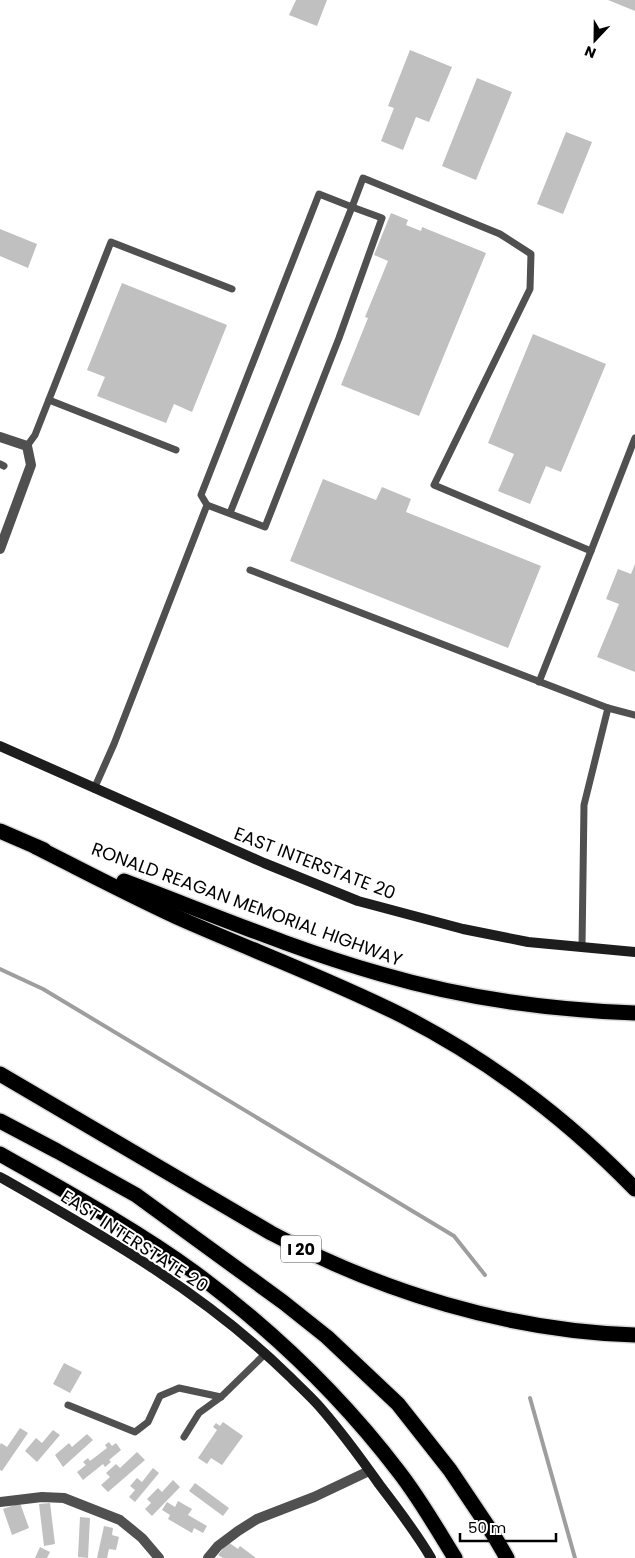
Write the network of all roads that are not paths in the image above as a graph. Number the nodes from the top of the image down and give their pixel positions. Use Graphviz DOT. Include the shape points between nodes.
graph roads {
  1 [pos="352,207"];
  2 [pos="232,289"];
  3 [pos="49,400"];
  4 [pos="635,438"];
  5 [pos="5,439"];
  6 [pos="27,446"];
  7 [pos="176,450"];
  8 [pos="207,505"];
  9 [pos="230,513"];
  10 [pos="0,549"];
  11 [pos="591,551"];
  12 [pos="250,570"];
  13 [pos="539,682"];
  14 [pos="608,708"];
  15 [pos="635,715"];
  16 [pos="0,746"];
  17 [pos="94,789"];
  18 [pos="0,831"];
  19 [pos="36,847"];
  20 [pos="582,948"];
  21 [pos="635,952"];
  22 [pos="635,1013"];
  23 [pos="0,1074"];
  24 [pos="0,1121"];
  25 [pos="0,1154"];
  26 [pos="0,1177"];
  27 [pos="635,1189"];
  28 [pos="635,1335"];
  29 [pos="266,1353"];
  30 [pos="221,1397"];
  31 [pos="68,1405"];
  32 [pos="184,1437"];
  33 [pos="369,1471"];
  34 [pos="0,1502"];
  35 [pos="159,1558"];
  36 [pos="208,1558"];
  37 [pos="431,1558"];
  38 [pos="455,1558"];
  39 [pos="507,1558"];
  1 -- 8 [label="lane" via="318,194 201,495"];
  1 -- 9 [label="lane"];
  1 -- 9 [label="lane" via="382,218 265,526"];
  1 -- 11 [label="lane" via="363,178 500,234 531,254 530,289 434,485"];
  2 -- 3 [label="lane" via="111,242"];
  3 -- 6 [label="lane" via="36,435"];
  3 -- 7 [label="lane"];
  4 -- 11 [label="lane"];
  5 -- 6 [label="street"];
  6 -- 10 [label="street" via="31,465"];
  8 -- 9 [label="lane"];
  8 -- 17 [label="lane"];
  11 -- 13 [label="lane"];
  12 -- 13 [label="lane"];
  13 -- 14 [label="lane"];
  14 -- 15 [label="lane"];
  14 -- 20 [label="lane" via="584,804"];
  16 -- 17 [label="main road, EAST INTERSTATE 20"];
  17 -- 20 [label="main road, EAST INTERSTATE 20" via="358,900 463,929 528,942"];
  18 -- 19 [label="highway, RONALD REAGAN MEMORIAL HIGHWAY"];
  19 -- 22 [label="highway, RONALD REAGAN MEMORIAL HIGHWAY" via="267,935 380,974 489,999"];
  19 -- 27 [label="highway" via="186,921 361,997 440,1036 557,1116"];
  20 -- 21 [label="main road, EAST INTERSTATE 20"];
  23 -- 28 [label="highway, I 20" via="271,1233 338,1266 424,1298 487,1314 534,1324"];
  24 -- 39 [label="highway" via="136,1196 328,1337 398,1404 450,1470"];
  25 -- 38 [label="highway" via="192,1271 280,1342 346,1409 400,1473"];
  26 -- 29 [label="main road, EAST INTERSTATE 20" via="161,1272"];
  29 -- 30 [label="lane"];
  29 -- 33 [label="main road, EAST INTERSTATE 20" via="318,1405"];
  30 -- 31 [label="lane" via="179,1388 160,1396 148,1422 135,1432"];
  30 -- 32 [label="lane" via="199,1413"];
  33 -- 36 [label="street" via="257,1519 218,1546"];
  33 -- 37 [label="main road, EAST INTERSTATE 20"];
  34 -- 35 [label="street" via="64,1498 120,1520"];
}
